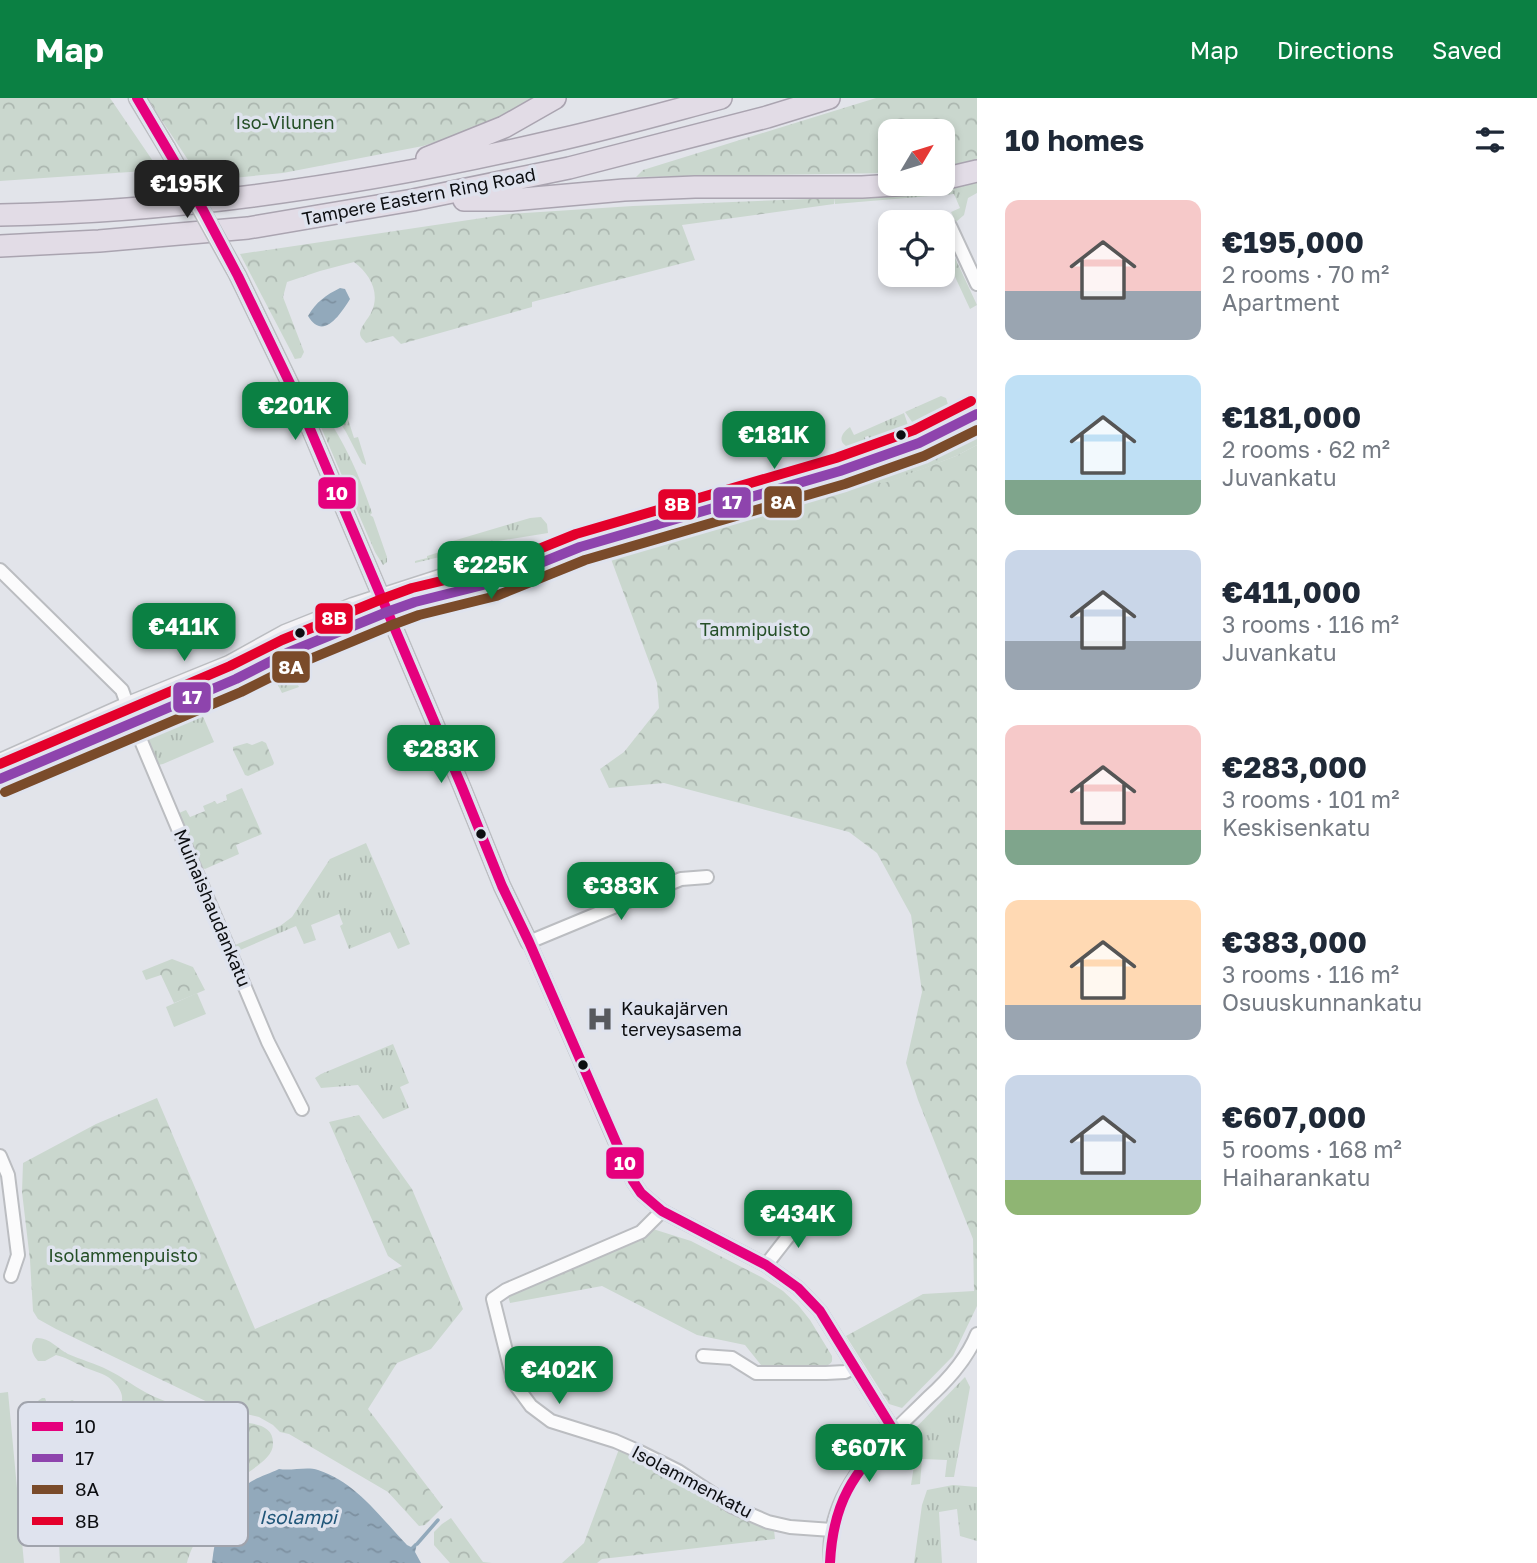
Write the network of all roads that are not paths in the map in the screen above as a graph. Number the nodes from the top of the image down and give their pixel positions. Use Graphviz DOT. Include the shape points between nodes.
graph roads {
  1 [pos="137,98"];
  2 [pos="555,98"];
  3 [pos="721,98"];
  4 [pos="829,98"];
  5 [pos="977,171"];
  6 [pos="382,176"];
  7 [pos="956,176"];
  8 [pos="878,186"];
  9 [pos="413,200"];
  10 [pos="0,215"];
  11 [pos="955,237"];
  12 [pos="0,246"];
  13 [pos="977,284"];
  14 [pos="977,414"];
  15 [pos="580,548"];
  16 [pos="0,570"];
  17 [pos="380,596"];
  18 [pos="387,612"];
  19 [pos="128,705"];
  20 [pos="134,722"];
  21 [pos="0,762"];
  22 [pos="0,779"];
  23 [pos="707,877"];
  24 [pos="529,942"];
  25 [pos="302,1109"];
  26 [pos="0,1156"];
  27 [pos="662,1211"];
  28 [pos="808,1215"];
  29 [pos="766,1265"];
  30 [pos="11,1276"];
  31 [pos="977,1334"];
  32 [pos="703,1356"];
  33 [pos="855,1367"];
  34 [pos="894,1431"];
  35 [pos="832,1530"];
  36 [pos="830,1563"];
  1 -- 17 [label="main road, bridge" via="238,276 296,396"];
  2 -- 6 [label="highway" via="505,127"];
  3 -- 6 [label="highway, Tampere Eastern Ring Road" via="561,139"];
  4 -- 9 [label="highway, Tampere Eastern Ring Road" via="569,168"];
  5 -- 7 [label="highway"];
  6 -- 10 [label="highway, Tampere Eastern Ring Road" via="231,199 98,212"];
  8 -- 9 [label="highway" via="695,187 511,200"];
  9 -- 12 [label="highway, Tampere Eastern Ring Road" via="248,228"];
  11 -- 13 [label="street"];
  14 -- 15 [label="main road" via="919,443 840,471"];
  15 -- 17 [label="main road" via="461,571"];
  15 -- 18 [label="main road" via="491,583"];
  16 -- 19 [label="street, Muinaishaudankatu" via="122,690"];
  17 -- 18 [label="main road"];
  17 -- 19 [label="main road" via="296,628 229,664"];
  18 -- 20 [label="main road"];
  18 -- 24 [label="main road"];
  19 -- 20 [label="street, Muinaishaudankatu"];
  19 -- 21 [label="main road"];
  20 -- 22 [label="main road"];
  20 -- 25 [label="street, Muinaishaudankatu" via="268,1042"];
  23 -- 24 [label="street" via="681,879"];
  24 -- 27 [label="street" via="633,1181"];
  26 -- 30 [label="street" via="8,1175 18,1255"];
  27 -- 29 [label="street"];
  27 -- 35 [label="street, Isolammenkatu" via="641,1232 493,1299 514,1383 531,1406 551,1421 640,1451 733,1507 788,1527"];
  28 -- 29 [label="street"];
  29 -- 33 [label="street" via="808,1297"];
  31 -- 34 [label="street" via="957,1368"];
  32 -- 33 [label="street" via="732,1358 756,1373 845,1372"];
  33 -- 34 [label="street"];
  34 -- 35 [label="street" via="854,1478"];
  35 -- 36 [label="street"];
}
